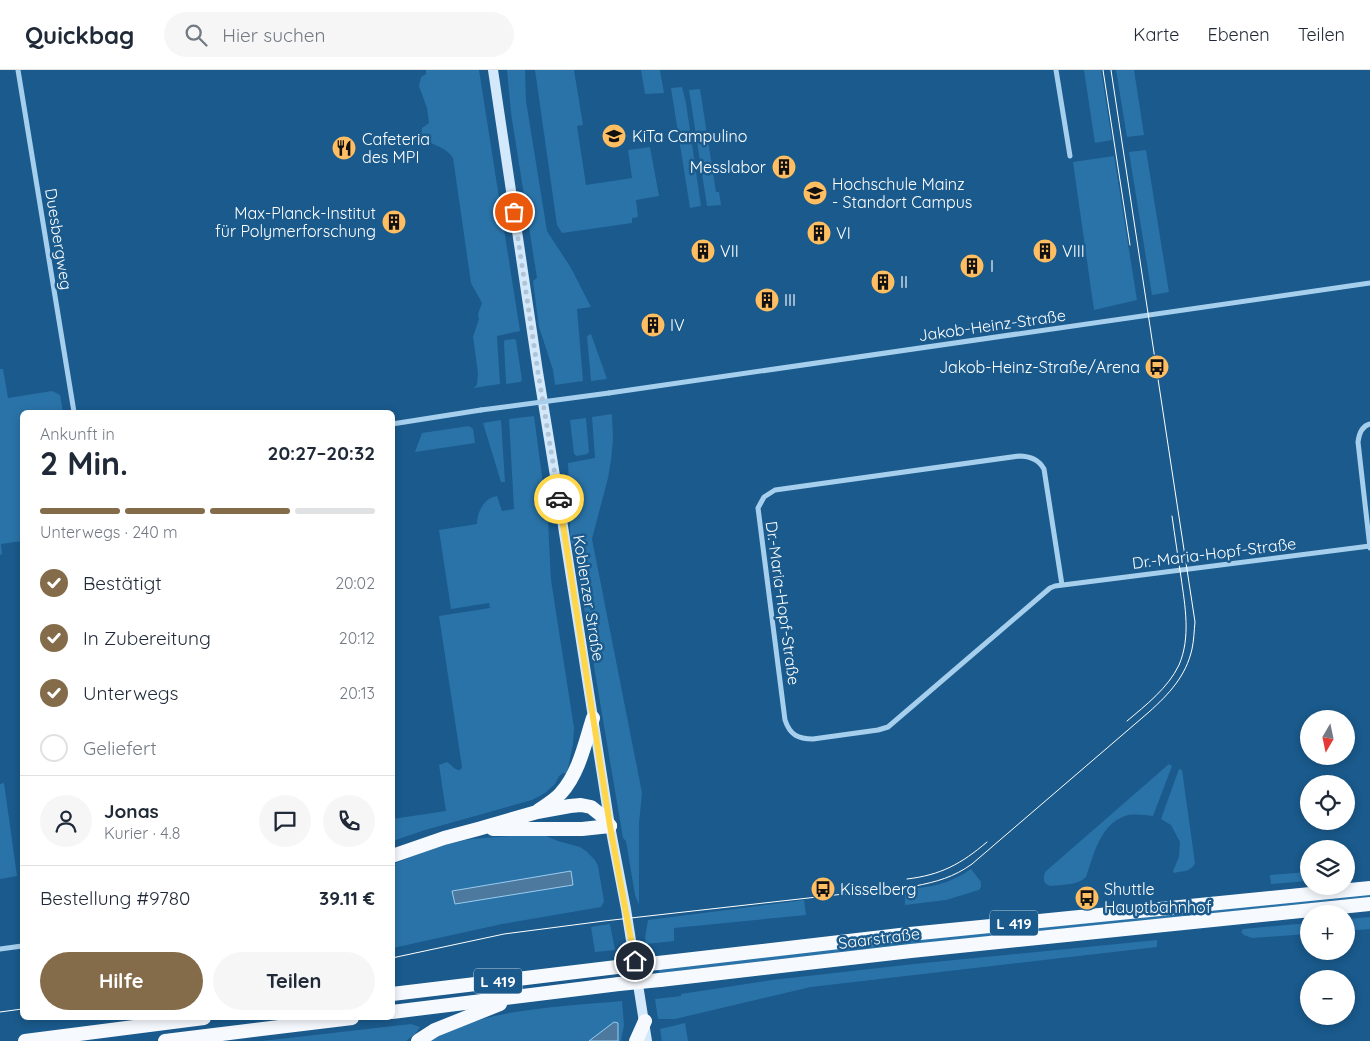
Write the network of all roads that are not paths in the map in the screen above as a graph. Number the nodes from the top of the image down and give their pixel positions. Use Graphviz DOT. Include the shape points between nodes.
graph roads {
  1 [pos="18,70"];
  2 [pos="493,70"];
  3 [pos="1056,70"];
  4 [pos="1070,156"];
  5 [pos="1370,283"];
  6 [pos="74,410"];
  7 [pos="395,424"];
  8 [pos="1370,424"];
  9 [pos="1370,547"];
  10 [pos="1062,585"];
  11 [pos="593,718"];
  12 [pos="537,812"];
  13 [pos="610,826"];
  14 [pos="478,829"];
  15 [pos="395,855"];
  16 [pos="1370,888"];
  17 [pos="1370,904"];
  18 [pos="20,946"];
  19 [pos="0,949"];
  20 [pos="395,993"];
  21 [pos="524,996"];
  22 [pos="395,1012"];
  23 [pos="188,1020"];
  24 [pos="336,1020"];
  25 [pos="645,1021"];
  26 [pos="25,1041"];
  27 [pos="165,1041"];
  28 [pos="418,1041"];
  29 [pos="636,1041"];
  30 [pos="647,1041"];
  1 -- 6 [label="street, Duesbergweg"];
  2 -- 11 [label="main road, Koblenzer Straße"];
  3 -- 4 [label="street"];
  5 -- 7 [label="street, Jakob-Heinz-Straße, bridge"];
  8 -- 9 [label="street, Dr.-Maria-Hopf-Straße" via="1363,428 1358,442"];
  9 -- 10 [label="street, Dr.-Maria-Hopf-Straße"];
  10 -- 10 [label="street, Dr.-Maria-Hopf-Straße" via="1050,588 888,727 813,739 799,738 791,732 785,720 758,508 764,497 776,490 1026,456 1044,469"];
  11 -- 12 [label="highway" via="569,783"];
  11 -- 13 [label="main road, Koblenzer Straße"];
  12 -- 13 [label="highway" via="581,805 591,807"];
  12 -- 14 [label="highway"];
  13 -- 14 [label="highway"];
  13 -- 25 [label="main road, Koblenzer Straße"];
  14 -- 15 [label="highway"];
  16 -- 20 [label="highway, Saarstraße / L 419, bridge" via="900,935"];
  17 -- 21 [label="highway, Saarstraße / L 419, bridge" via="911,951"];
  18 -- 19 [label="street"];
  21 -- 22 [label="highway, Saarstraße / L 419"];
  21 -- 28 [label="highway" via="466,1016"];
  23 -- 26 [label="highway"];
  24 -- 27 [label="highway"];
  25 -- 29 [label="highway"];
  25 -- 30 [label="main road, Koblenzer Straße"];
}
